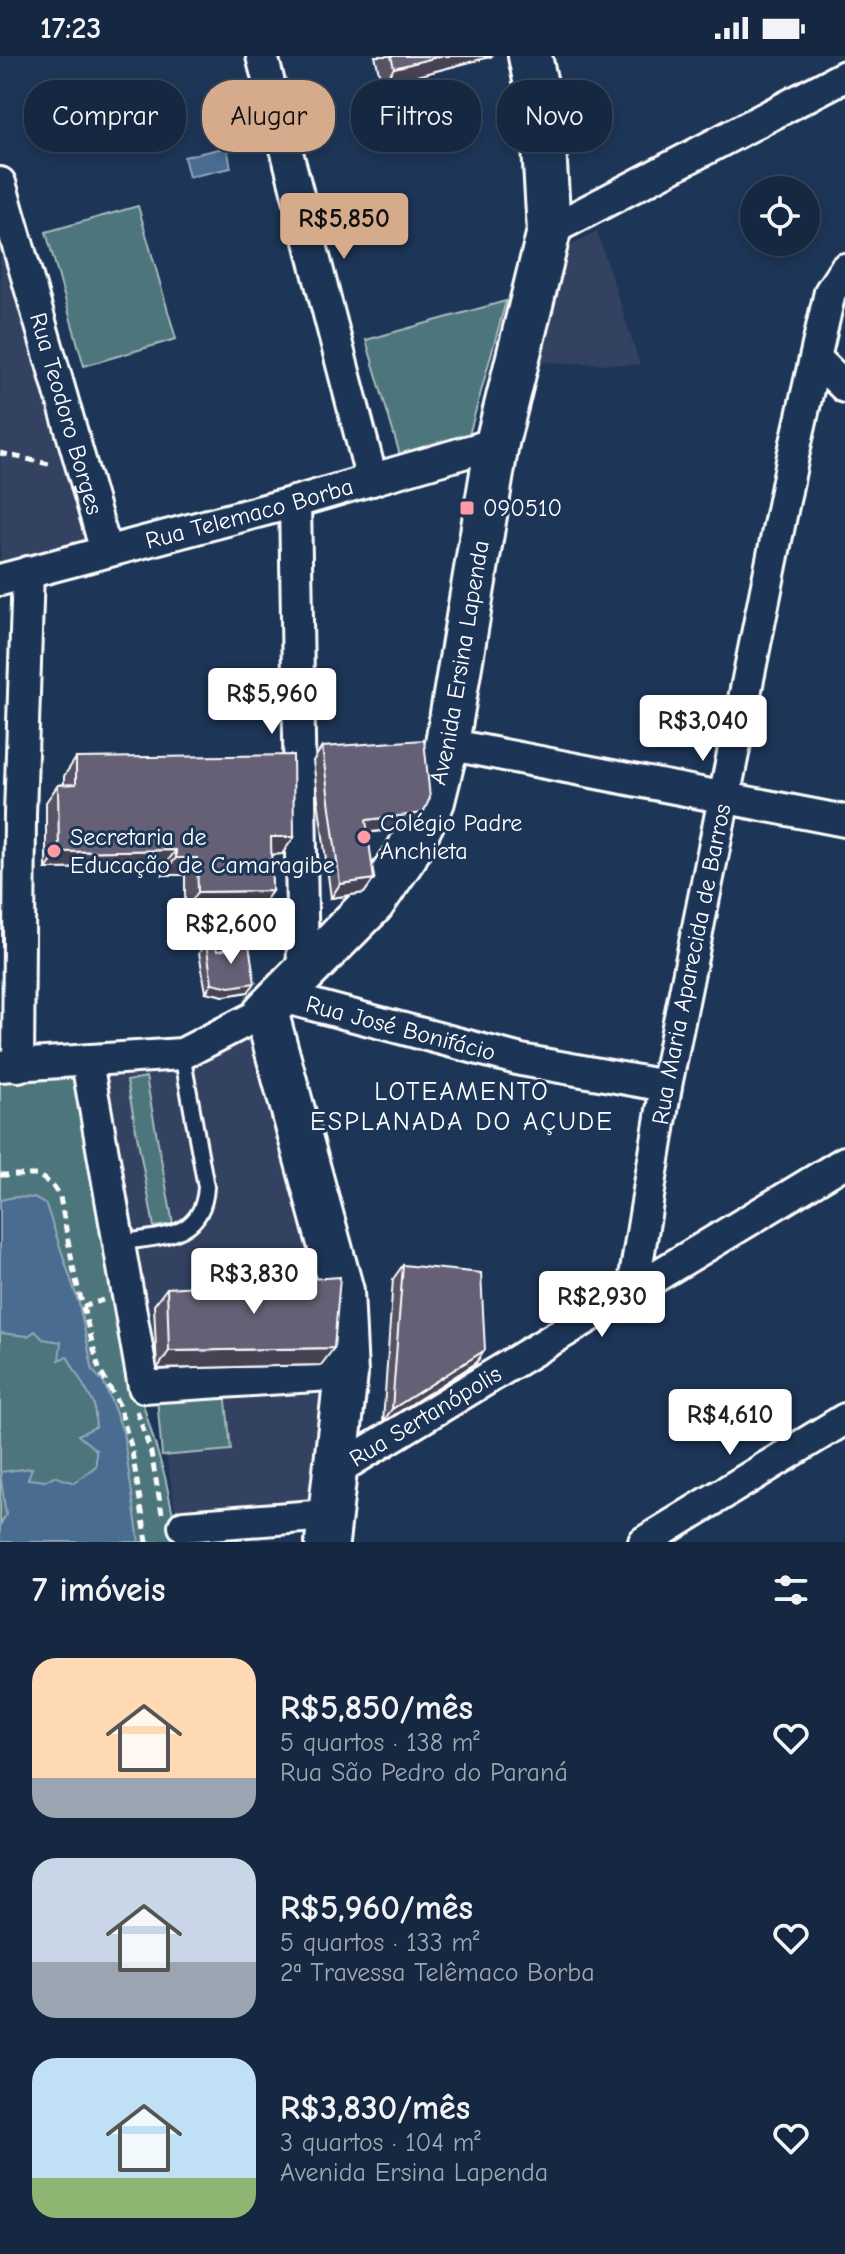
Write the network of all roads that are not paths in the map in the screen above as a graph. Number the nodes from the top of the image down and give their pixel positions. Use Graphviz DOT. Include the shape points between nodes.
graph roads {
  1 [pos="262,56"];
  2 [pos="530,56"];
  3 [pos="845,76"];
  4 [pos="1,194"];
  5 [pos="549,231"];
  6 [pos="845,269"];
  7 [pos="818,361"];
  8 [pos="845,387"];
  9 [pos="497,443"];
  10 [pos="372,480"];
  11 [pos="295,502"];
  12 [pos="106,551"];
  13 [pos="14,576"];
  14 [pos="447,744"];
  15 [pos="723,800"];
  16 [pos="845,821"];
  17 [pos="283,993"];
  18 [pos="182,1054"];
  19 [pos="87,1062"];
  20 [pos="9,1066"];
  21 [pos="666,1086"];
  22 [pos="845,1162"];
  23 [pos="118,1243"];
  24 [pos="633,1289"];
  25 [pos="346,1374"];
  26 [pos="845,1419"];
  27 [pos="333,1472"];
  28 [pos="184,1526"];
  29 [pos="327,1528"];
  30 [pos="644,1542"];
  1 -- 10 [label="street"];
  2 -- 5 [label="street, Avenida Ersina Lapenda" via="542,113"];
  3 -- 5 [label="street"];
  4 -- 12 [label="street, Rua Teodoro Borges"];
  5 -- 9 [label="street, Avenida Ersina Lapenda"];
  6 -- 7 [label="street, Rua Maria Aparecida de Barros" via="830,292"];
  7 -- 8 [label="street"];
  7 -- 15 [label="street, Rua Maria Aparecida de Barros" via="793,456"];
  9 -- 10 [label="street, Rua Telemaco Borba"];
  9 -- 14 [label="street, Avenida Ersina Lapenda"];
  10 -- 11 [label="street, Rua Telemaco Borba"];
  11 -- 12 [label="street, Rua Telemaco Borba"];
  11 -- 17 [label="street"];
  12 -- 13 [label="street, Rua Telemaco Borba"];
  13 -- 20 [label="street" via="20,815"];
  14 -- 15 [label="street"];
  14 -- 17 [label="street, Avenida Ersina Lapenda" via="433,801 406,855 373,903"];
  15 -- 16 [label="street"];
  15 -- 21 [label="street, Rua Maria Aparecida de Barros"];
  17 -- 18 [label="street"];
  17 -- 21 [label="street, Rua José Bonifácio" via="521,1060"];
  17 -- 25 [label="street" via="342,1291"];
  18 -- 19 [label="street"];
  18 -- 23 [label="lane" via="205,1205 196,1221 176,1233"];
  19 -- 20 [label="street"];
  19 -- 23 [label="street"];
  21 -- 24 [label="street, Rua Maria Aparecida de Barros"];
  22 -- 24 [label="street, Rua Sertanópolis"];
  23 -- 25 [label="street" via="144,1387"];
  24 -- 27 [label="street, Rua Sertanópolis"];
  25 -- 27 [label="street"];
  26 -- 30 [label="street"];
  27 -- 29 [label="street"];
  28 -- 29 [label="street"];
}
